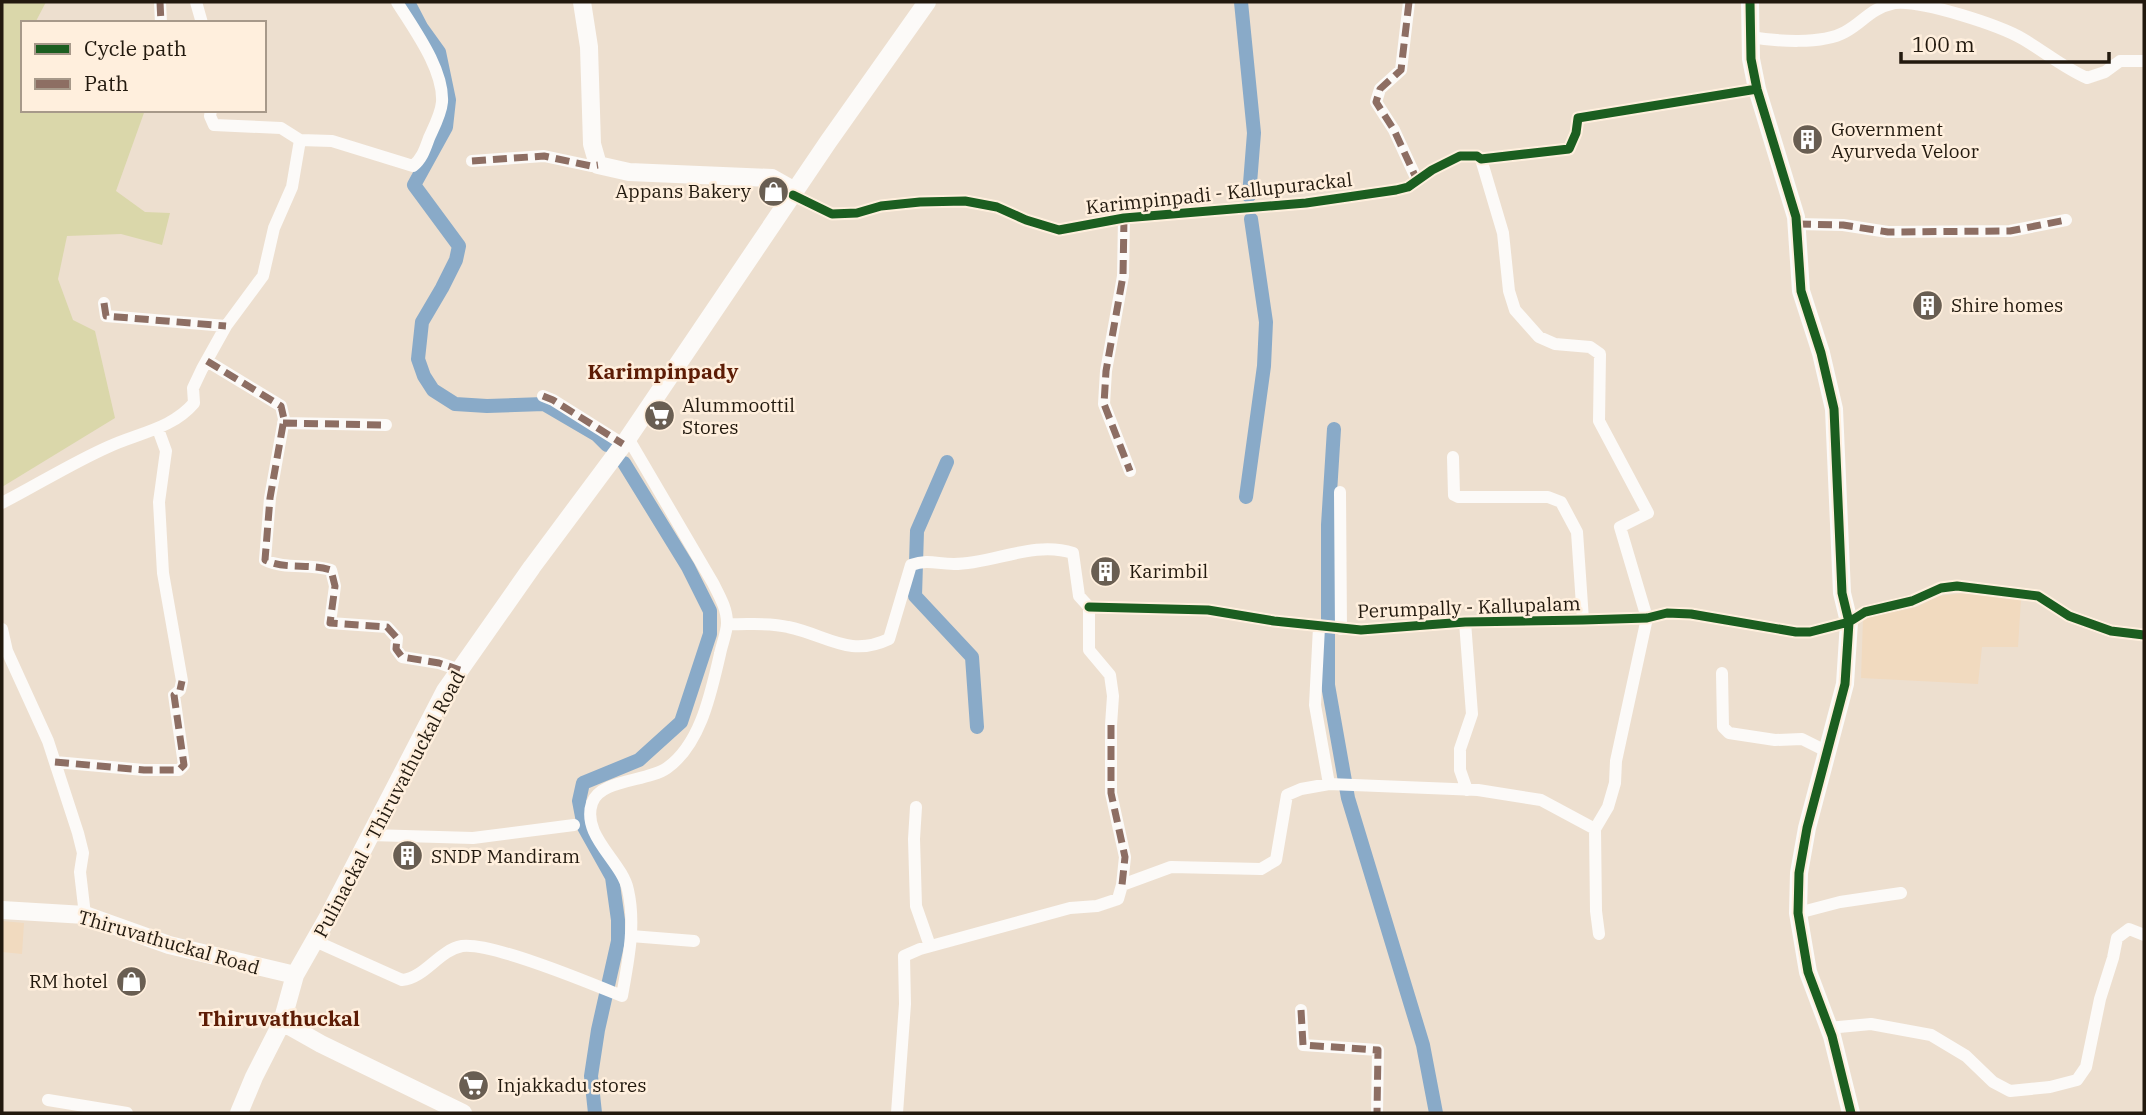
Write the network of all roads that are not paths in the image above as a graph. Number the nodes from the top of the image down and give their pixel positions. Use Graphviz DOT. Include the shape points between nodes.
graph roads {
  1 [pos="160,2"];
  2 [pos="196,2"];
  3 [pos="397,2"];
  4 [pos="582,2"];
  5 [pos="925,2"];
  6 [pos="1409,2"];
  7 [pos="1750,2"];
  8 [pos="161,21"];
  9 [pos="201,21"];
  10 [pos="1750,37"];
  11 [pos="2144,61"];
  12 [pos="1756,89"];
  13 [pos="211,112"];
  14 [pos="300,140"];
  15 [pos="1481,159"];
  16 [pos="472,161"];
  17 [pos="598,165"];
  18 [pos="1417,180"];
  19 [pos="794,193"];
  20 [pos="1124,218"];
  21 [pos="2066,220"];
  22 [pos="1797,225"];
  23 [pos="104,303"];
  24 [pos="226,326"];
  25 [pos="207,362"];
  26 [pos="543,397"];
  27 [pos="284,423"];
  28 [pos="386,425"];
  29 [pos="158,429"];
  30 [pos="623,443"];
  31 [pos="1453,457"];
  32 [pos="1130,471"];
  33 [pos="1340,492"];
  34 [pos="2,503"];
  35 [pos="1089,607"];
  36 [pos="1647,618"];
  37 [pos="1583,620"];
  38 [pos="1465,622"];
  39 [pos="1849,622"];
  40 [pos="727,624"];
  41 [pos="1319,626"];
  42 [pos="2,629"];
  43 [pos="1341,629"];
  44 [pos="2144,635"];
  45 [pos="460,670"];
  46 [pos="1723,673"];
  47 [pos="1826,751"];
  48 [pos="55,762"];
  49 [pos="1341,785"];
  50 [pos="1467,790"];
  51 [pos="916,807"];
  52 [pos="573,825"];
  53 [pos="1595,829"];
  54 [pos="370,835"];
  55 [pos="1122,886"];
  56 [pos="1901,893"];
  57 [pos="2,910"];
  58 [pos="1798,913"];
  59 [pos="85,915"];
  60 [pos="1599,934"];
  61 [pos="2144,935"];
  62 [pos="631,936"];
  63 [pos="315,941"];
  64 [pos="694,941"];
  65 [pos="930,946"];
  66 [pos="295,975"];
  67 [pos="1301,1010"];
  68 [pos="282,1022"];
  69 [pos="1828,1028"];
  70 [pos="48,1100"];
  71 [pos="127,1113"];
  72 [pos="239,1113"];
  73 [pos="463,1113"];
  74 [pos="897,1113"];
  75 [pos="1377,1113"];
  76 [pos="1851,1113"];
  1 -- 8 [label="street"];
  2 -- 9 [label="street"];
  3 -- 14 [label="street" via="427,51 442,100 419,161 413,166 332,141"];
  4 -- 17 [label="main road" via="589,47 592,144"];
  5 -- 19 [label="main road"];
  6 -- 18 [label="street" via="1401,70 1380,89 1376,102"];
  7 -- 10 [label="main road"];
  10 -- 11 [label="street" via="1789,41 1843,34 1875,10 1898,2 1956,12 2012,34 2087,78 2120,61"];
  10 -- 12 [label="main road"];
  12 -- 15 [label="street, Karimpinpadi - Kallupurackal" via="1578,118 1569,149"];
  12 -- 22 [label="main road"];
  13 -- 14 [label="street" via="214,125 281,128"];
  14 -- 24 [label="street" via="292,187 274,228 263,276"];
  15 -- 18 [label="street, Karimpinpadi - Kallupurackal" via="1460,156"];
  15 -- 36 [label="street" via="1503,233 1515,310 1539,337 1555,344 1590,347 1600,354 1599,421 1648,513 1620,527"];
  16 -- 17 [label="street" via="544,156"];
  17 -- 19 [label="main road" via="629,172 772,178"];
  18 -- 20 [label="street, Karimpinpadi - Kallupurackal" via="1396,190 1306,203"];
  19 -- 20 [label="street, Karimpinpadi - Kallupurackal" via="832,214 965,201 997,207 1059,230"];
  19 -- 30 [label="main road"];
  20 -- 32 [label="street" via="1123,276 1104,404"];
  21 -- 22 [label="street" via="2010,231 1888,232 1843,225"];
  22 -- 39 [label="main road" via="1801,291 1833,409 1842,593"];
  23 -- 24 [label="street" via="106,316"];
  24 -- 25 [label="street"];
  25 -- 27 [label="street" via="281,406"];
  25 -- 29 [label="street" via="193,388 194,403 184,415"];
  26 -- 30 [label="street"];
  27 -- 28 [label="street"];
  27 -- 45 [label="street" via="270,498 265,560 276,566 331,570 335,586 330,623 387,627 397,638 396,649 402,657"];
  29 -- 34 [label="street" via="108,447"];
  29 -- 48 [label="street" via="166,451 159,502 163,573 181,681 174,695 184,765 179,770 144,770"];
  30 -- 40 [label="street" via="713,583"];
  30 -- 45 [label="main road, Pulinackal - Thiruvathuckal Road"];
  31 -- 37 [label="street" via="1453,489 1458,497 1548,497 1561,502 1577,532"];
  33 -- 43 [label="street"];
  35 -- 40 [label="street" via="1079,596 1073,553 1062,549 954,564 925,560 911,565 889,639 874,646 833,642 786,626"];
  35 -- 41 [label="street, Perumpally - Kallupalam" via="1208,610"];
  35 -- 55 [label="street" via="1090,650 1110,675 1114,696 1111,793 1125,857"];
  36 -- 37 [label="street, Perumpally - Kallupalam"];
  36 -- 39 [label="street, Perumpally - Kallupalam" via="1691,614 1796,632"];
  36 -- 53 [label="street" via="1615,783"];
  37 -- 38 [label="street, Perumpally - Kallupalam"];
  38 -- 43 [label="street, Perumpally - Kallupalam"];
  38 -- 50 [label="street" via="1472,714 1460,749 1460,770"];
  39 -- 44 [label="street, Perumpally - Kallupalam" via="1865,612 1957,586 2038,596 2069,616 2111,631"];
  39 -- 47 [label="main road" via="1845,684"];
  40 -- 62 [label="street" via="707,705 684,751 666,768 603,788 592,803 596,835 628,888"];
  41 -- 43 [label="street, Perumpally - Kallupalam"];
  41 -- 49 [label="street" via="1315,705"];
  42 -- 48 [label="street" via="7,652"];
  45 -- 54 [label="main road, Pulinackal - Thiruvathuckal Road" via="433,712"];
  46 -- 47 [label="street" via="1723,727 1729,733 1802,739"];
  47 -- 58 [label="main road" via="1799,873"];
  48 -- 59 [label="street" via="83,853 80,872"];
  49 -- 50 [label="street"];
  49 -- 55 [label="street" via="1287,795 1276,860 1261,869 1171,867"];
  50 -- 53 [label="street" via="1541,800"];
  51 -- 65 [label="street" via="916,906"];
  52 -- 54 [label="street" via="473,838"];
  53 -- 60 [label="street"];
  54 -- 63 [label="main road, Pulinackal - Thiruvathuckal Road"];
  55 -- 65 [label="street" via="1118,899 1097,906 1070,908"];
  56 -- 58 [label="street"];
  57 -- 59 [label="main road, Thiruvathuckal Road"];
  58 -- 69 [label="main road" via="1808,972"];
  59 -- 66 [label="main road, Thiruvathuckal Road" via="169,945"];
  61 -- 69 [label="street" via="2129,929 2117,937 2086,1067 2077,1080 2010,1091 1931,1035 1871,1024"];
  62 -- 63 [label="street" via="622,996 509,954 463,946 402,980"];
  62 -- 64 [label="street"];
  63 -- 66 [label="main road, Pulinackal - Thiruvathuckal Road"];
  65 -- 74 [label="street" via="904,956"];
  66 -- 68 [label="main road, Pulinackal - Thiruvathuckal Road"];
  67 -- 75 [label="street" via="1303,1045 1378,1050"];
  68 -- 72 [label="main road, Pulinackal - Thiruvathuckal Road"];
  68 -- 73 [label="main road"];
  69 -- 76 [label="main road"];
  70 -- 71 [label="street"];
}
